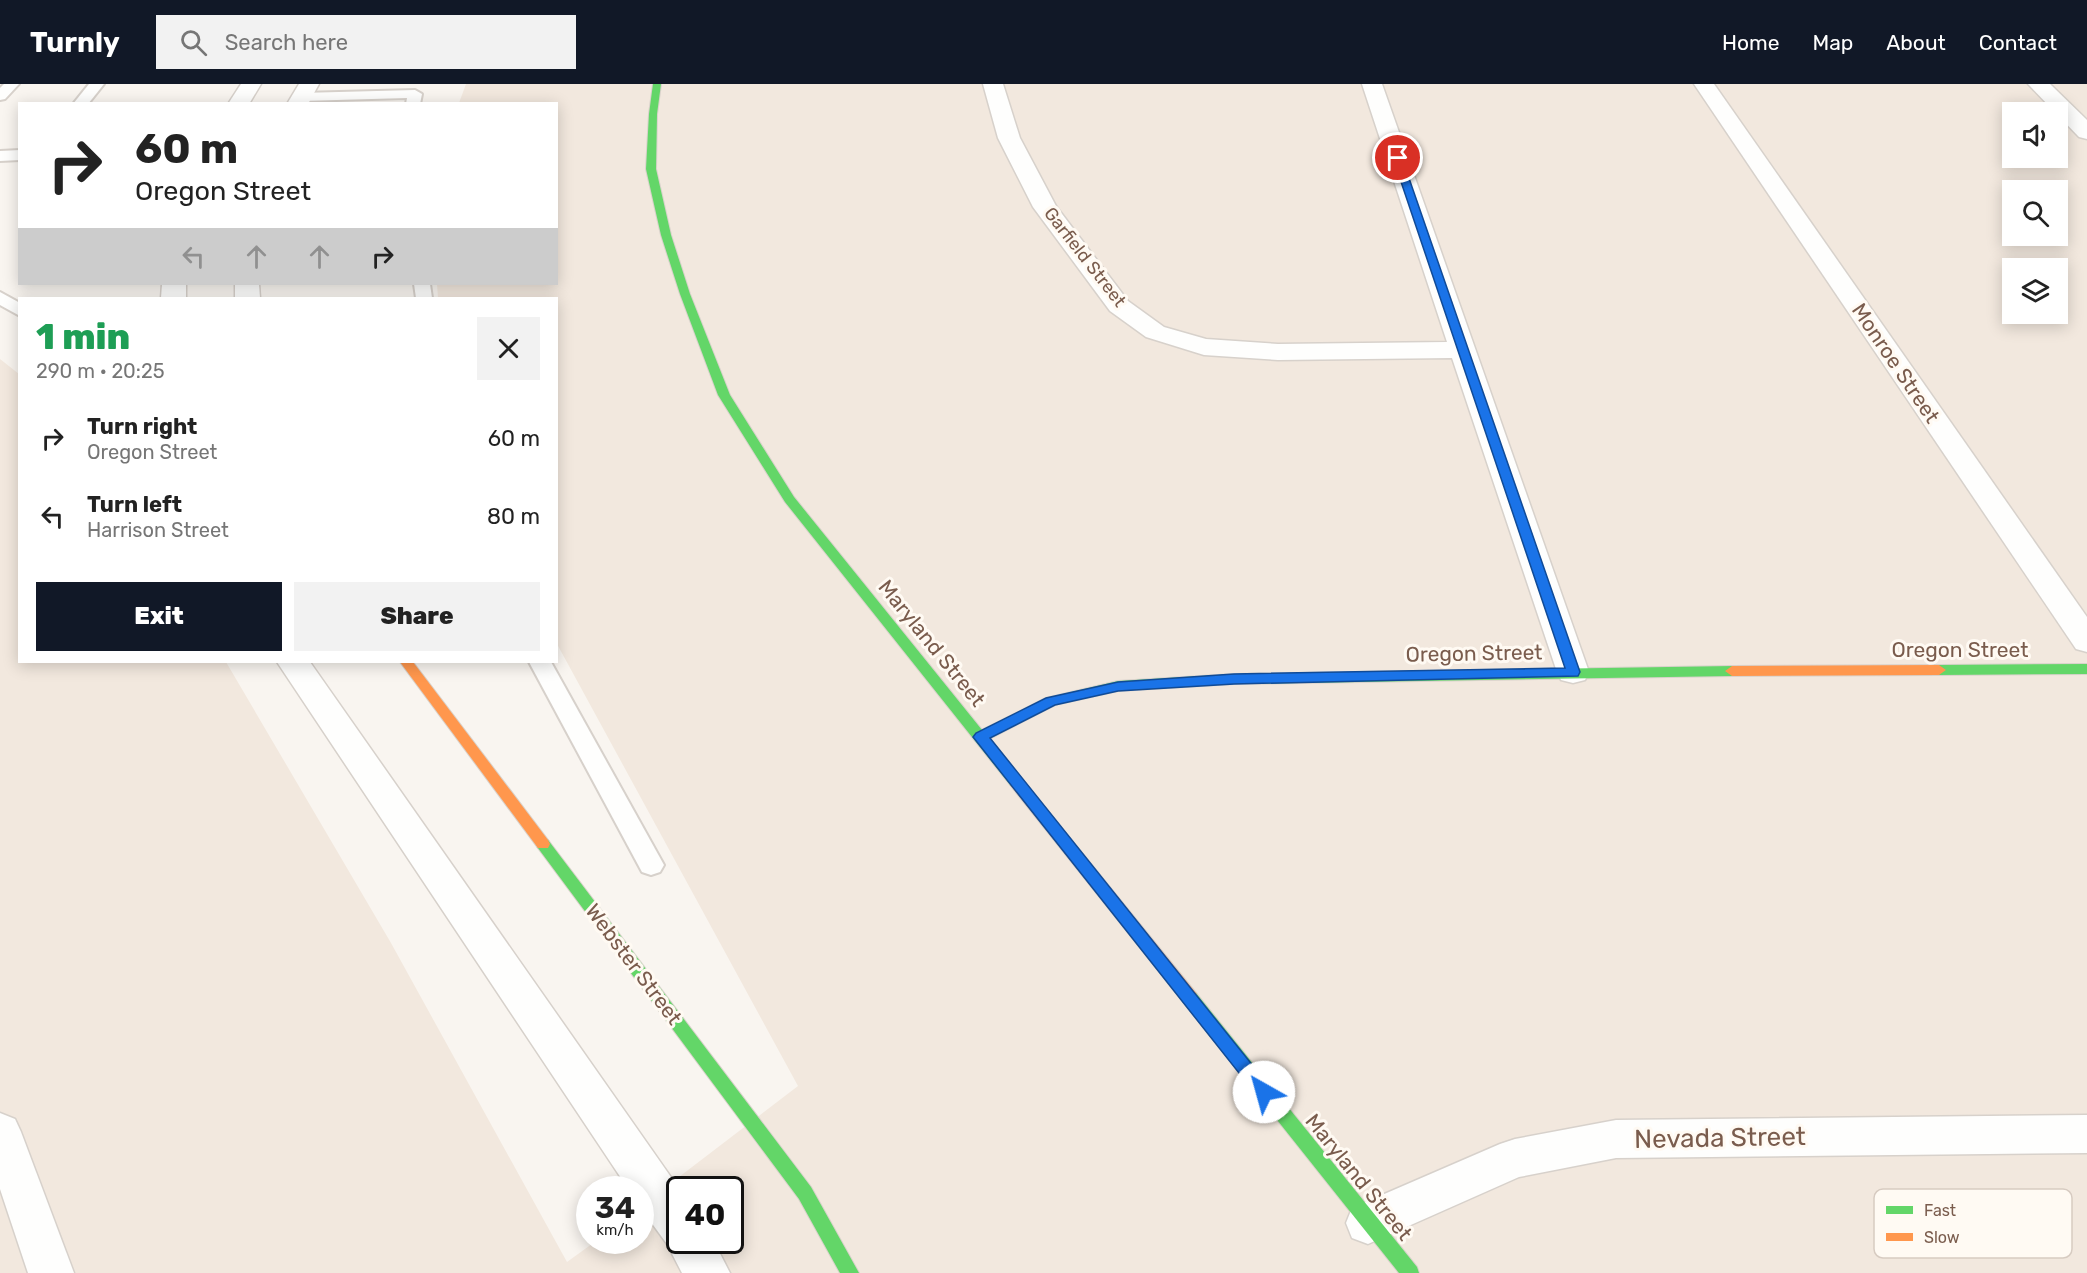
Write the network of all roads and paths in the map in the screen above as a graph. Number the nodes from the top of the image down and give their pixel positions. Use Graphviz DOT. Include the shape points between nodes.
graph roads {
  1 [pos="12,84"];
  2 [pos="96,84"];
  3 [pos="251,84"];
  4 [pos="657,84"];
  5 [pos="993,84"];
  6 [pos="1372,84"];
  7 [pos="1704,84"];
  8 [pos="2038,84"];
  9 [pos="302,95"];
  10 [pos="0,96"];
  11 [pos="82,102"];
  12 [pos="239,102"];
  13 [pos="413,102"];
  14 [pos="2087,132"];
  15 [pos="18,155"];
  16 [pos="0,156"];
  17 [pos="0,297"];
  18 [pos="18,309"];
  19 [pos="1464,350"];
  20 [pos="2087,641"];
  21 [pos="294,663"];
  22 [pos="407,663"];
  23 [pos="541,663"];
  24 [pos="2087,669"];
  25 [pos="1573,672"];
  26 [pos="981,737"];
  27 [pos="651,865"];
  28 [pos="0,1132"];
  29 [pos="2087,1134"];
  30 [pos="666,1208"];
  31 [pos="1368,1223"];
  32 [pos="696,1254"];
  33 [pos="51,1273"];
  34 [pos="707,1273"];
  35 [pos="850,1273"];
  36 [pos="1410,1273"];
  1 -- 10 [label="lane"];
  2 -- 11 [label="lane"];
  3 -- 12 [label="street"];
  4 -- 26 [label="street, Maryland Street" via="651,169 685,294 724,395 789,499"];
  5 -- 19 [label="street, Garfield Street" via="1008,138 1045,207 1119,306 1155,332 1204,347 1278,352"];
  6 -- 19 [label="street"];
  7 -- 20 [label="street, Monroe Street"];
  8 -- 14 [label="street"];
  9 -- 13 [label="lane" via="415,94"];
  15 -- 16 [label="lane"];
  17 -- 18 [label="lane"];
  19 -- 25 [label="street"];
  21 -- 30 [label="street"];
  22 -- 35 [label="street, Webster Street" via="805,1193"];
  23 -- 27 [label="lane"];
  24 -- 25 [label="street, Oregon Street"];
  25 -- 26 [label="street, Oregon Street" via="1234,679 1118,686 1051,701"];
  26 -- 31 [label="street, Maryland Street"];
  28 -- 33 [label="street"];
  29 -- 31 [label="street, Nevada Street" via="1616,1139 1515,1158"];
  31 -- 36 [label="street, Maryland Street"];
  32 -- 34 [label="street"];
}
